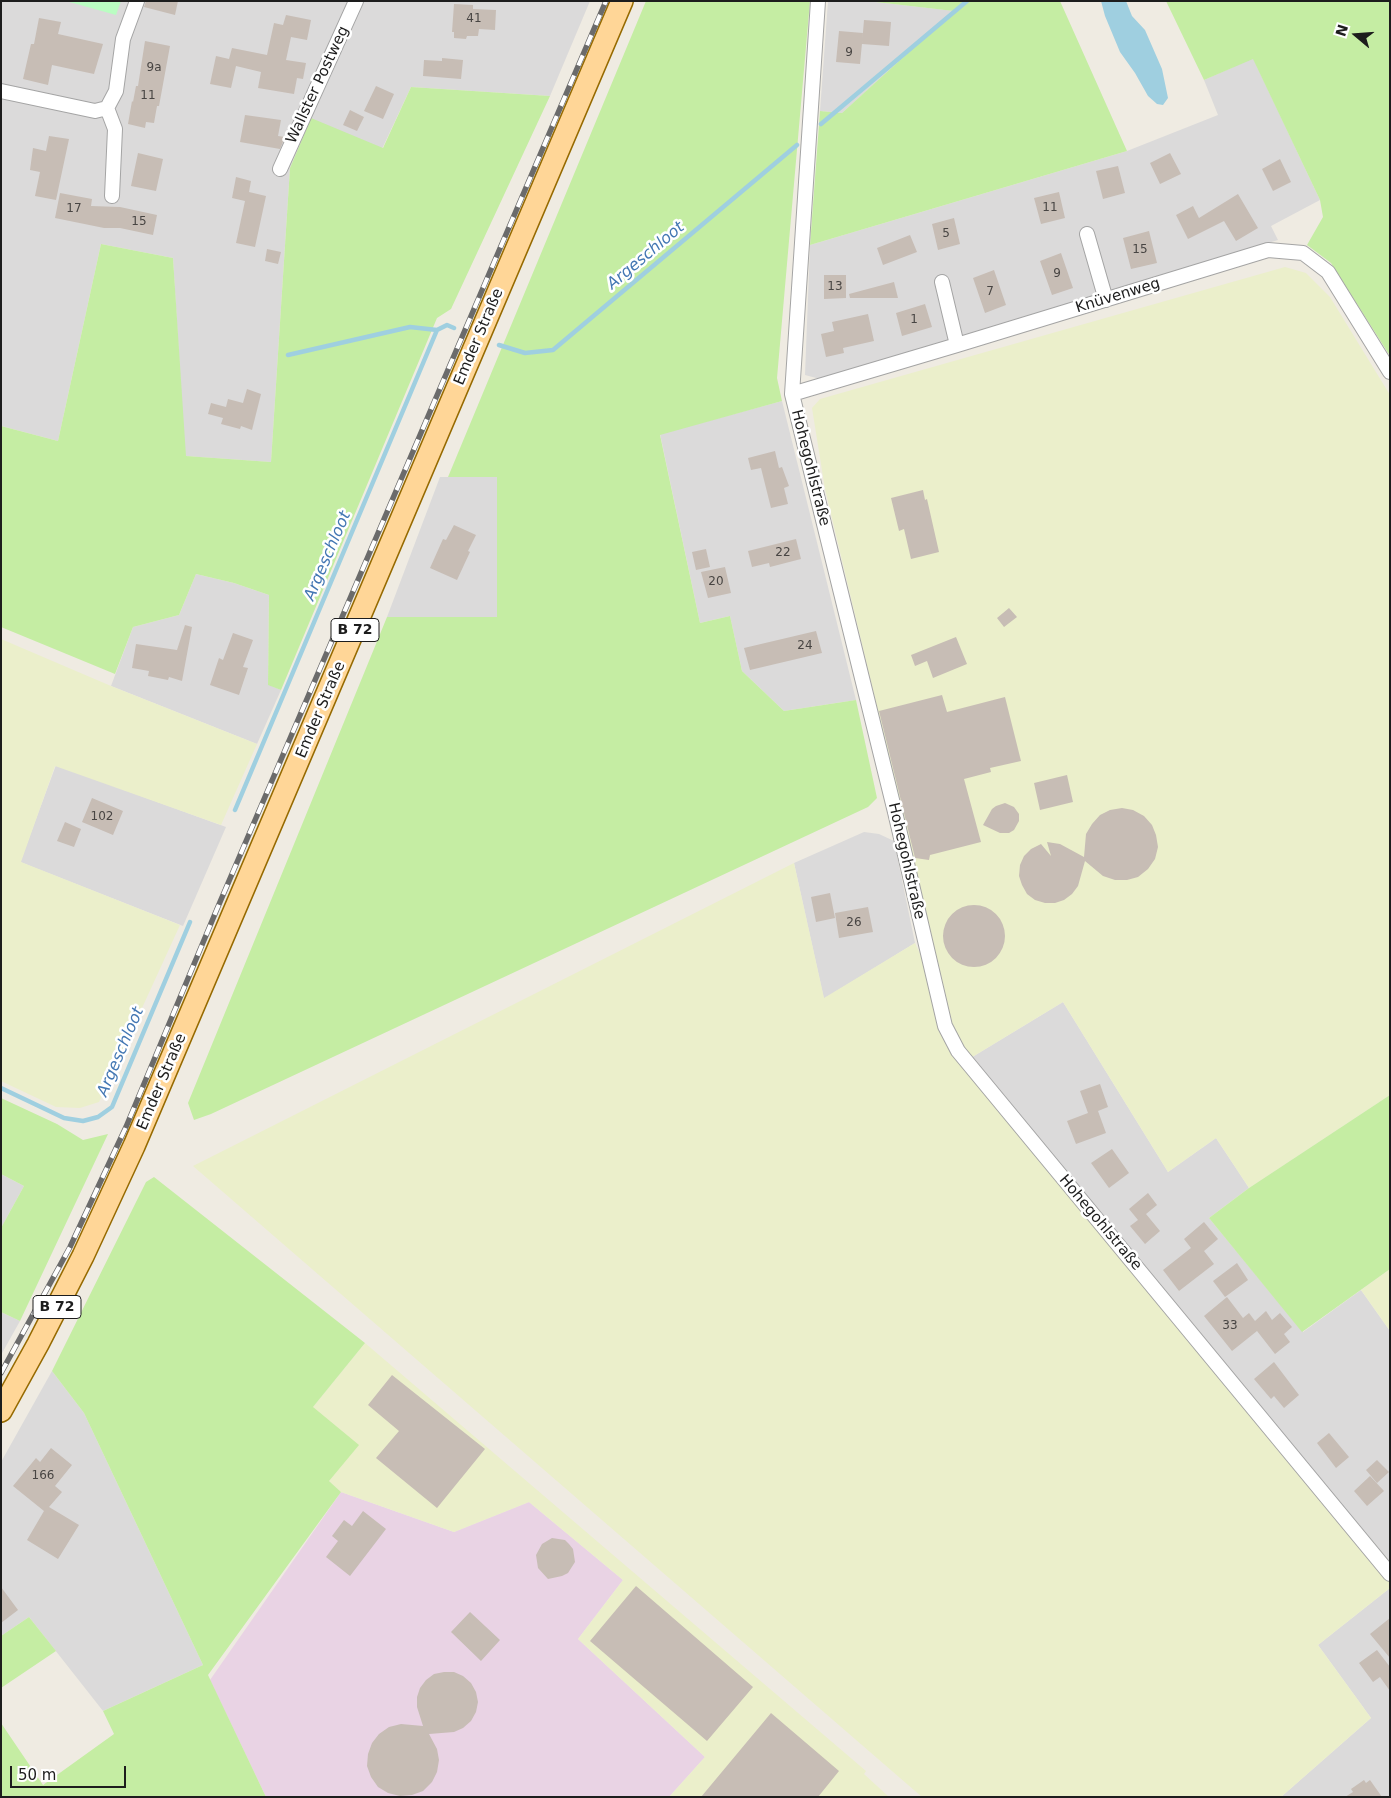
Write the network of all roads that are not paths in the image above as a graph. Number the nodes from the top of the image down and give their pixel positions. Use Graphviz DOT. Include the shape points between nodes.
graph roads {
  1 [pos="137,1"];
  2 [pos="356,1"];
  3 [pos="622,1"];
  4 [pos="818,1"];
  5 [pos="1,92"];
  6 [pos="107,108"];
  7 [pos="280,169"];
  8 [pos="112,196"];
  9 [pos="1087,234"];
  10 [pos="942,282"];
  11 [pos="1106,300"];
  12 [pos="957,346"];
  13 [pos="1390,372"];
  14 [pos="792,394"];
  15 [pos="1,1411"];
  16 [pos="1390,1574"];
  1 -- 6 [label="street" via="123,39 116,91"];
  2 -- 7 [label="street, Wallster Postweg"];
  3 -- 15 [label="main road, Emder Straße / B 72" via="134,1146 83,1256"];
  4 -- 14 [label="street, Hohegohlstraße"];
  5 -- 6 [label="street" via="94,111"];
  6 -- 8 [label="street" via="116,129"];
  9 -- 11 [label="street"];
  10 -- 12 [label="street"];
  11 -- 12 [label="street, Knüvenweg"];
  11 -- 13 [label="street, Knüvenweg" via="1268,250 1303,253 1328,272"];
  12 -- 14 [label="street, Knüvenweg"];
  14 -- 16 [label="street, Hohegohlstraße" via="945,1026 958,1051"];
}
